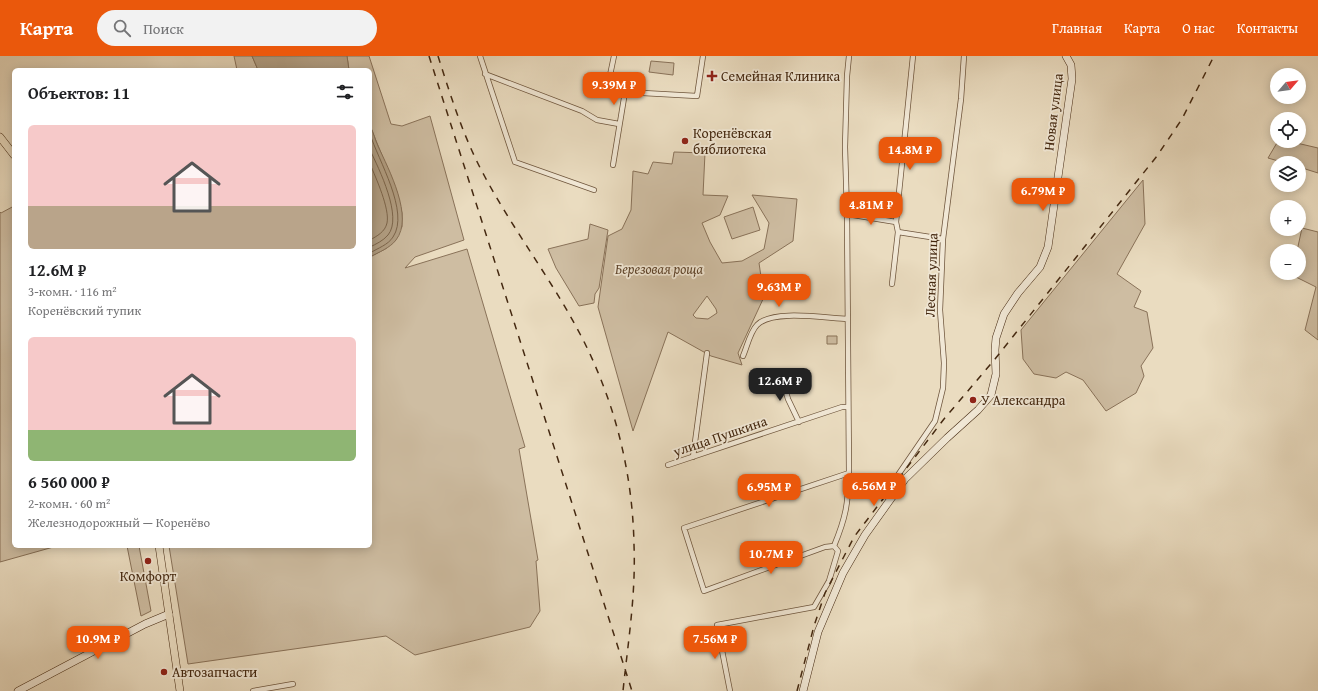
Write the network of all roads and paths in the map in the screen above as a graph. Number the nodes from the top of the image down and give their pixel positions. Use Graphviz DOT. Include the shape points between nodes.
graph roads {
  1 [pos="480,56"];
  2 [pos="614,56"];
  3 [pos="703,56"];
  4 [pos="849,56"];
  5 [pos="913,56"];
  6 [pos="964,56"];
  7 [pos="1066,56"];
  8 [pos="485,74"];
  9 [pos="625,92"];
  10 [pos="619,124"];
  11 [pos="0,137"];
  12 [pos="12,152"];
  13 [pos="613,165"];
  14 [pos="594,190"];
  15 [pos="847,214"];
  16 [pos="896,222"];
  17 [pos="898,232"];
  18 [pos="942,239"];
  19 [pos="892,284"];
  20 [pos="847,319"];
  21 [pos="707,353"];
  22 [pos="743,356"];
  23 [pos="781,375"];
  24 [pos="847,407"];
  25 [pos="799,422"];
  26 [pos="693,457"];
  27 [pos="668,465"];
  28 [pos="849,473"];
  29 [pos="905,479"];
  30 [pos="834,546"];
  31 [pos="159,548"];
  32 [pos="169,614"];
  33 [pos="293,684"];
  34 [pos="18,691"];
  35 [pos="180,691"];
  36 [pos="253,691"];
  37 [pos="730,691"];
  38 [pos="803,691"];
  1 -- 8 [label="street"];
  2 -- 9 [label="street" via="609,80 613,90"];
  3 -- 9 [label="street" via="697,96"];
  4 -- 15 [label="street" via="845,147"];
  5 -- 16 [label="street"];
  6 -- 18 [label="street, Лесная улица" via="961,98"];
  7 -- 29 [label="main road, Новая улица" via="1071,64 1072,78 1048,247 1040,267 1004,314 994,350 996,374 991,395"];
  8 -- 10 [label="street" via="582,111 597,120"];
  8 -- 14 [label="street" via="515,162"];
  9 -- 10 [label="street"];
  10 -- 13 [label="street"];
  11 -- 12 [label="main road"];
  15 -- 16 [label="street"];
  15 -- 20 [label="street"];
  16 -- 17 [label="street"];
  17 -- 18 [label="street"];
  17 -- 19 [label="street"];
  18 -- 29 [label="street, Лесная улица" via="940,310 943,388 935,421 898,475"];
  20 -- 22 [label="street" via="787,316 766,318 756,326"];
  20 -- 24 [label="street"];
  21 -- 26 [label="street"];
  23 -- 25 [label="street" via="788,399"];
  24 -- 25 [label="street, улица Пушкина"];
  24 -- 28 [label="street"];
  25 -- 26 [label="street, улица Пушкина"];
  26 -- 27 [label="street, улица Пушкина"];
  28 -- 30 [label="street" via="845,518"];
  28 -- 30 [label="street" via="684,528 704,591"];
  29 -- 38 [label="main road, Новая улица" via="865,535 843,573 818,632"];
  30 -- 37 [label="street" via="838,551 829,581 814,607 717,625"];
  31 -- 32 [label="main road"];
  32 -- 34 [label="main road"];
  32 -- 35 [label="main road"];
  33 -- 36 [label="street"];
}
